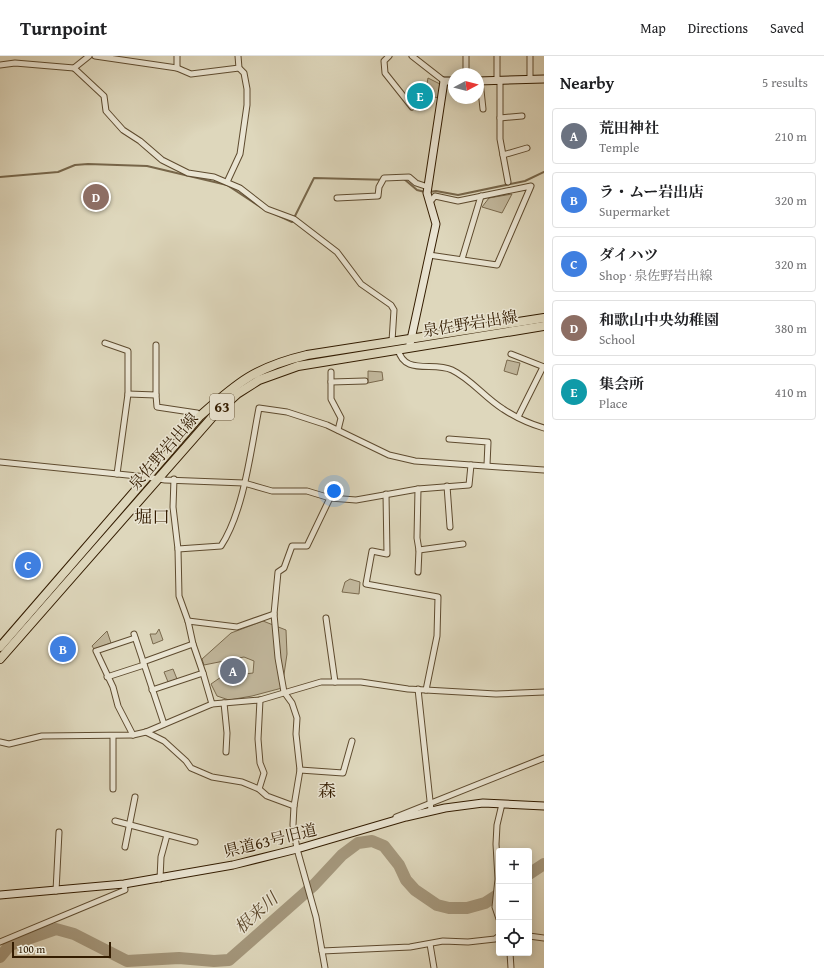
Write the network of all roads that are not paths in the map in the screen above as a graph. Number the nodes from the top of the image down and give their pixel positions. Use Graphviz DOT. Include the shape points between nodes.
graph roads {
  1 [pos="89,56"];
  2 [pos="95,56"];
  3 [pos="177,56"];
  4 [pos="238,56"];
  5 [pos="389,56"];
  6 [pos="412,56"];
  7 [pos="466,56"];
  8 [pos="497,56"];
  9 [pos="530,56"];
  10 [pos="0,65"];
  11 [pos="74,68"];
  12 [pos="177,68"];
  13 [pos="240,68"];
  14 [pos="466,68"];
  15 [pos="530,79"];
  16 [pos="544,79"];
  17 [pos="444,81"];
  18 [pos="448,81"];
  19 [pos="484,81"];
  20 [pos="499,81"];
  21 [pos="482,104"];
  22 [pos="412,107"];
  23 [pos="483,109"];
  24 [pos="522,116"];
  25 [pos="500,118"];
  26 [pos="527,148"];
  27 [pos="503,155"];
  28 [pos="227,182"];
  29 [pos="508,182"];
  30 [pos="428,187"];
  31 [pos="481,196"];
  32 [pos="337,198"];
  33 [pos="430,202"];
  34 [pos="429,255"];
  35 [pos="462,259"];
  36 [pos="544,318"];
  37 [pos="544,326"];
  38 [pos="392,341"];
  39 [pos="105,343"];
  40 [pos="410,343"];
  41 [pos="156,345"];
  42 [pos="398,349"];
  43 [pos="511,354"];
  44 [pos="543,367"];
  45 [pos="331,372"];
  46 [pos="365,381"];
  47 [pos="331,382"];
  48 [pos="128,394"];
  49 [pos="156,394"];
  50 [pos="200,416"];
  51 [pos="518,417"];
  52 [pos="544,428"];
  53 [pos="338,430"];
  54 [pos="449,439"];
  55 [pos="0,462"];
  56 [pos="471,465"];
  57 [pos="487,465"];
  58 [pos="544,470"];
  59 [pos="117,474"];
  60 [pos="147,477"];
  61 [pos="158,478"];
  62 [pos="174,479"];
  63 [pos="244,483"];
  64 [pos="447,486"];
  65 [pos="418,489"];
  66 [pos="386,494"];
  67 [pos="330,498"];
  68 [pos="450,527"];
  69 [pos="463,544"];
  70 [pos="178,549"];
  71 [pos="419,550"];
  72 [pos="418,572"];
  73 [pos="274,614"];
  74 [pos="326,618"];
  75 [pos="188,621"];
  76 [pos="193,644"];
  77 [pos="0,647"];
  78 [pos="0,659"];
  79 [pos="143,663"];
  80 [pos="203,673"];
  81 [pos="108,677"];
  82 [pos="336,682"];
  83 [pos="418,689"];
  84 [pos="152,690"];
  85 [pos="426,690"];
  86 [pos="284,692"];
  87 [pos="544,692"];
  88 [pos="260,700"];
  89 [pos="224,703"];
  90 [pos="212,704"];
  91 [pos="164,724"];
  92 [pos="146,732"];
  93 [pos="133,735"];
  94 [pos="113,736"];
  95 [pos="352,741"];
  96 [pos="0,742"];
  97 [pos="226,752"];
  98 [pos="544,758"];
  99 [pos="300,770"];
  100 [pos="113,789"];
  101 [pos="259,789"];
  102 [pos="135,797"];
  103 [pos="502,804"];
  104 [pos="294,806"];
  105 [pos="431,806"];
  106 [pos="544,806"];
  107 [pos="115,821"];
  108 [pos="129,825"];
  109 [pos="59,832"];
  110 [pos="167,835"];
  111 [pos="195,842"];
  112 [pos="125,847"];
  113 [pos="497,848"];
  114 [pos="297,849"];
  115 [pos="160,879"];
  116 [pos="124,884"];
  117 [pos="56,891"];
  118 [pos="0,895"];
  119 [pos="496,898"];
  120 [pos="496,910"];
  121 [pos="532,936"];
  122 [pos="496,938"];
  123 [pos="544,938"];
  124 [pos="0,942"];
  125 [pos="430,944"];
  126 [pos="322,951"];
  127 [pos="510,956"];
  128 [pos="325,968"];
  129 [pos="434,968"];
  130 [pos="511,968"];
  1 -- 11 [label="street"];
  2 -- 12 [label="street"];
  3 -- 12 [label="street"];
  4 -- 13 [label="street"];
  5 -- 22 [label="street" via="384,61 385,73"];
  6 -- 17 [label="street"];
  7 -- 14 [label="street"];
  8 -- 20 [label="street"];
  9 -- 15 [label="street"];
  10 -- 11 [label="street" via="15,63"];
  11 -- 28 [label="street" via="104,96 106,111 123,130 162,160 188,173"];
  12 -- 13 [label="street" via="191,74"];
  13 -- 28 [label="street" via="244,73 247,89 245,129 240,154"];
  15 -- 16 [label="street"];
  15 -- 20 [label="street"];
  17 -- 18 [label="street"];
  17 -- 30 [label="street"];
  19 -- 20 [label="street"];
  20 -- 25 [label="street"];
  21 -- 23 [label="street"];
  24 -- 25 [label="street"];
  25 -- 27 [label="street"];
  26 -- 27 [label="street"];
  27 -- 29 [label="street"];
  28 -- 38 [label="street" via="240,188 267,209 294,220 337,252 361,284 391,305 394,310"];
  30 -- 32 [label="street" via="416,183 409,177 384,178 378,196"];
  30 -- 33 [label="street"];
  31 -- 33 [label="street" via="458,201 435,196"];
  31 -- 35 [label="street"];
  31 -- 35 [label="street" via="532,186 496,265"];
  33 -- 34 [label="street" via="436,224"];
  34 -- 35 [label="street"];
  34 -- 40 [label="street"];
  36 -- 40 [label="main road, 泉佐野岩出線 / 63"];
  37 -- 40 [label="main road, 泉佐野岩出線 / 63"];
  38 -- 40 [label="main road, 泉佐野岩出線 / 63"];
  38 -- 50 [label="main road, 泉佐野岩出線 / 63" via="307,355 276,363 257,371 234,386"];
  39 -- 48 [label="street" via="128,351"];
  40 -- 42 [label="main road, 泉佐野岩出線 / 63"];
  41 -- 49 [label="street"];
  42 -- 51 [label="street" via="399,356 407,364 416,367 434,365 451,369 466,378 502,409"];
  42 -- 61 [label="main road, 泉佐野岩出線 / 63" via="298,366 259,380 214,414"];
  43 -- 44 [label="street"];
  44 -- 51 [label="street"];
  45 -- 47 [label="street"];
  46 -- 47 [label="street"];
  47 -- 53 [label="street" via="331,399 341,418"];
  48 -- 49 [label="street"];
  48 -- 59 [label="street"];
  49 -- 50 [label="street" via="158,407 197,413"];
  50 -- 60 [label="main road, 泉佐野岩出線 / 63"];
  51 -- 52 [label="street"];
  53 -- 56 [label="street" via="389,455 415,461"];
  53 -- 63 [label="street" via="287,412 259,408"];
  54 -- 57 [label="street" via="488,442"];
  55 -- 59 [label="street"];
  56 -- 57 [label="street"];
  56 -- 64 [label="street" via="469,485"];
  57 -- 58 [label="street"];
  59 -- 60 [label="street"];
  60 -- 61 [label="street"];
  60 -- 77 [label="main road, 泉佐野岩出線 / 63"];
  61 -- 62 [label="street"];
  61 -- 78 [label="main road, 泉佐野岩出線 / 63"];
  62 -- 63 [label="street"];
  62 -- 70 [label="street" via="173,507"];
  63 -- 67 [label="street" via="272,491 307,491"];
  63 -- 70 [label="street" via="235,517 222,546"];
  64 -- 65 [label="street"];
  64 -- 68 [label="street"];
  65 -- 66 [label="street"];
  65 -- 71 [label="street"];
  66 -- 67 [label="street" via="356,500"];
  66 -- 85 [label="street" via="387,554 372,551 366,584 438,598 437,636"];
  67 -- 73 [label="street" via="307,546 292,546 284,568 278,572"];
  69 -- 71 [label="street"];
  70 -- 75 [label="street" via="179,596"];
  71 -- 72 [label="street"];
  73 -- 75 [label="street" via="236,627"];
  73 -- 86 [label="street"];
  74 -- 82 [label="street"];
  75 -- 76 [label="street"];
  76 -- 79 [label="street"];
  76 -- 80 [label="street"];
  79 -- 81 [label="street"];
  79 -- 81 [label="street" via="134,636 96,651"];
  79 -- 84 [label="street"];
  80 -- 84 [label="street"];
  80 -- 90 [label="street"];
  81 -- 93 [label="street" via="118,706"];
  82 -- 83 [label="street" via="361,682"];
  82 -- 86 [label="street" via="321,682"];
  83 -- 85 [label="street"];
  83 -- 105 [label="street"];
  84 -- 91 [label="street"];
  85 -- 87 [label="street" via="496,694"];
  86 -- 88 [label="street"];
  86 -- 99 [label="street" via="292,703 297,718"];
  88 -- 89 [label="street"];
  88 -- 101 [label="street" via="259,746 260,763 264,772"];
  89 -- 90 [label="street"];
  89 -- 97 [label="street"];
  90 -- 91 [label="street"];
  91 -- 92 [label="street"];
  92 -- 93 [label="street"];
  92 -- 101 [label="street" via="164,741 191,768 212,777 242,782"];
  93 -- 94 [label="street"];
  94 -- 96 [label="street" via="42,736 9,744"];
  94 -- 100 [label="street"];
  95 -- 99 [label="street" via="343,773"];
  98 -- 105 [label="street"];
  99 -- 104 [label="street"];
  101 -- 104 [label="street" via="267,796"];
  102 -- 108 [label="street"];
  103 -- 105 [label="street, 県道63号旧道"];
  103 -- 106 [label="street, 県道63号旧道"];
  103 -- 113 [label="street"];
  104 -- 114 [label="street" via="293,825"];
  105 -- 114 [label="street, 県道63号旧道"];
  107 -- 108 [label="street"];
  108 -- 110 [label="street"];
  108 -- 112 [label="street"];
  109 -- 117 [label="street"];
  110 -- 111 [label="street"];
  110 -- 115 [label="street"];
  114 -- 115 [label="street, 県道63号旧道"];
  114 -- 126 [label="street"];
  115 -- 116 [label="street, 県道63号旧道"];
  116 -- 117 [label="street, 県道63号旧道"];
  116 -- 124 [label="street" via="125,890"];
  117 -- 118 [label="street, 県道63号旧道"];
  119 -- 120 [label="street"];
  121 -- 123 [label="street"];
  122 -- 125 [label="street"];
  125 -- 126 [label="street"];
  125 -- 129 [label="street"];
  126 -- 128 [label="street"];
  127 -- 130 [label="street"];
}
